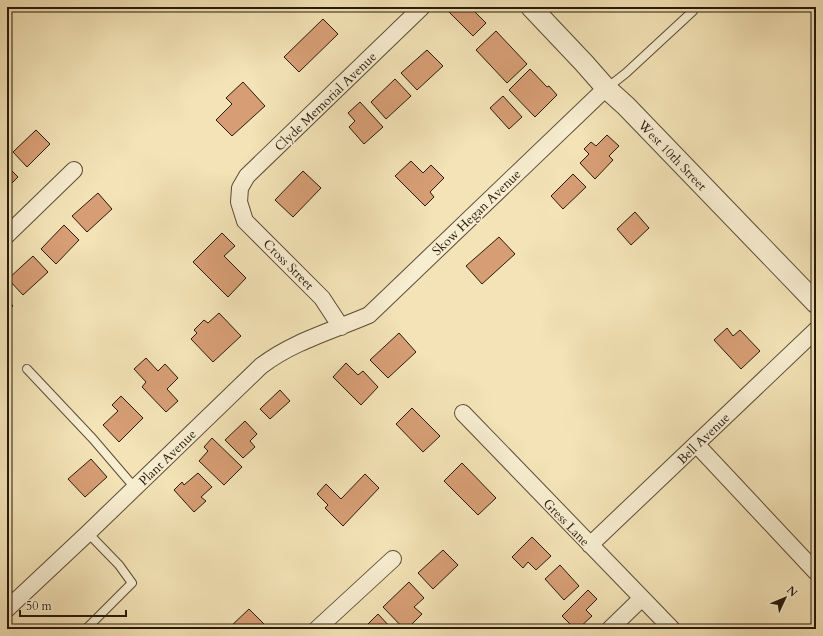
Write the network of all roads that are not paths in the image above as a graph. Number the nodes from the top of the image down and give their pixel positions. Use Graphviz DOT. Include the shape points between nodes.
graph roads {
  1 [pos="422,7"];
  2 [pos="531,7"];
  3 [pos="693,11"];
  4 [pos="606,88"];
  5 [pos="74,170"];
  6 [pos="238,202"];
  7 [pos="7,235"];
  8 [pos="816,303"];
  9 [pos="341,327"];
  10 [pos="816,330"];
  11 [pos="28,369"];
  12 [pos="463,413"];
  13 [pos="696,444"];
  14 [pos="135,488"];
  15 [pos="88,533"];
  16 [pos="590,545"];
  17 [pos="393,559"];
  18 [pos="816,572"];
  19 [pos="642,598"];
  20 [pos="7,608"];
  21 [pos="86,629"];
  22 [pos="317,629"];
  23 [pos="610,629"];
  24 [pos="672,629"];
  1 -- 6 [label="street, Clyde Memorial Avenue" via="247,176 240,188"];
  2 -- 4 [label="street, West 10th Street"];
  3 -- 4 [label="lane" via="626,73"];
  4 -- 8 [label="street, West 10th Street"];
  4 -- 9 [label="street, Skow Hegan Avenue" via="369,314"];
  5 -- 7 [label="street"];
  6 -- 9 [label="street, Cross Street" via="245,221 322,298"];
  9 -- 14 [label="street, Plant Avenue" via="297,344 261,366"];
  10 -- 13 [label="street, Bell Avenue"];
  11 -- 14 [label="lane"];
  12 -- 16 [label="street, Gress Lane"];
  13 -- 16 [label="street, Bell Avenue"];
  13 -- 18 [label="street"];
  14 -- 15 [label="street, Plant Avenue"];
  15 -- 20 [label="street, Plant Avenue"];
  15 -- 21 [label="lane" via="132,583"];
  16 -- 19 [label="street, Gress Lane"];
  17 -- 22 [label="street"];
  19 -- 23 [label="street"];
  19 -- 24 [label="street, Gress Lane"];
}
